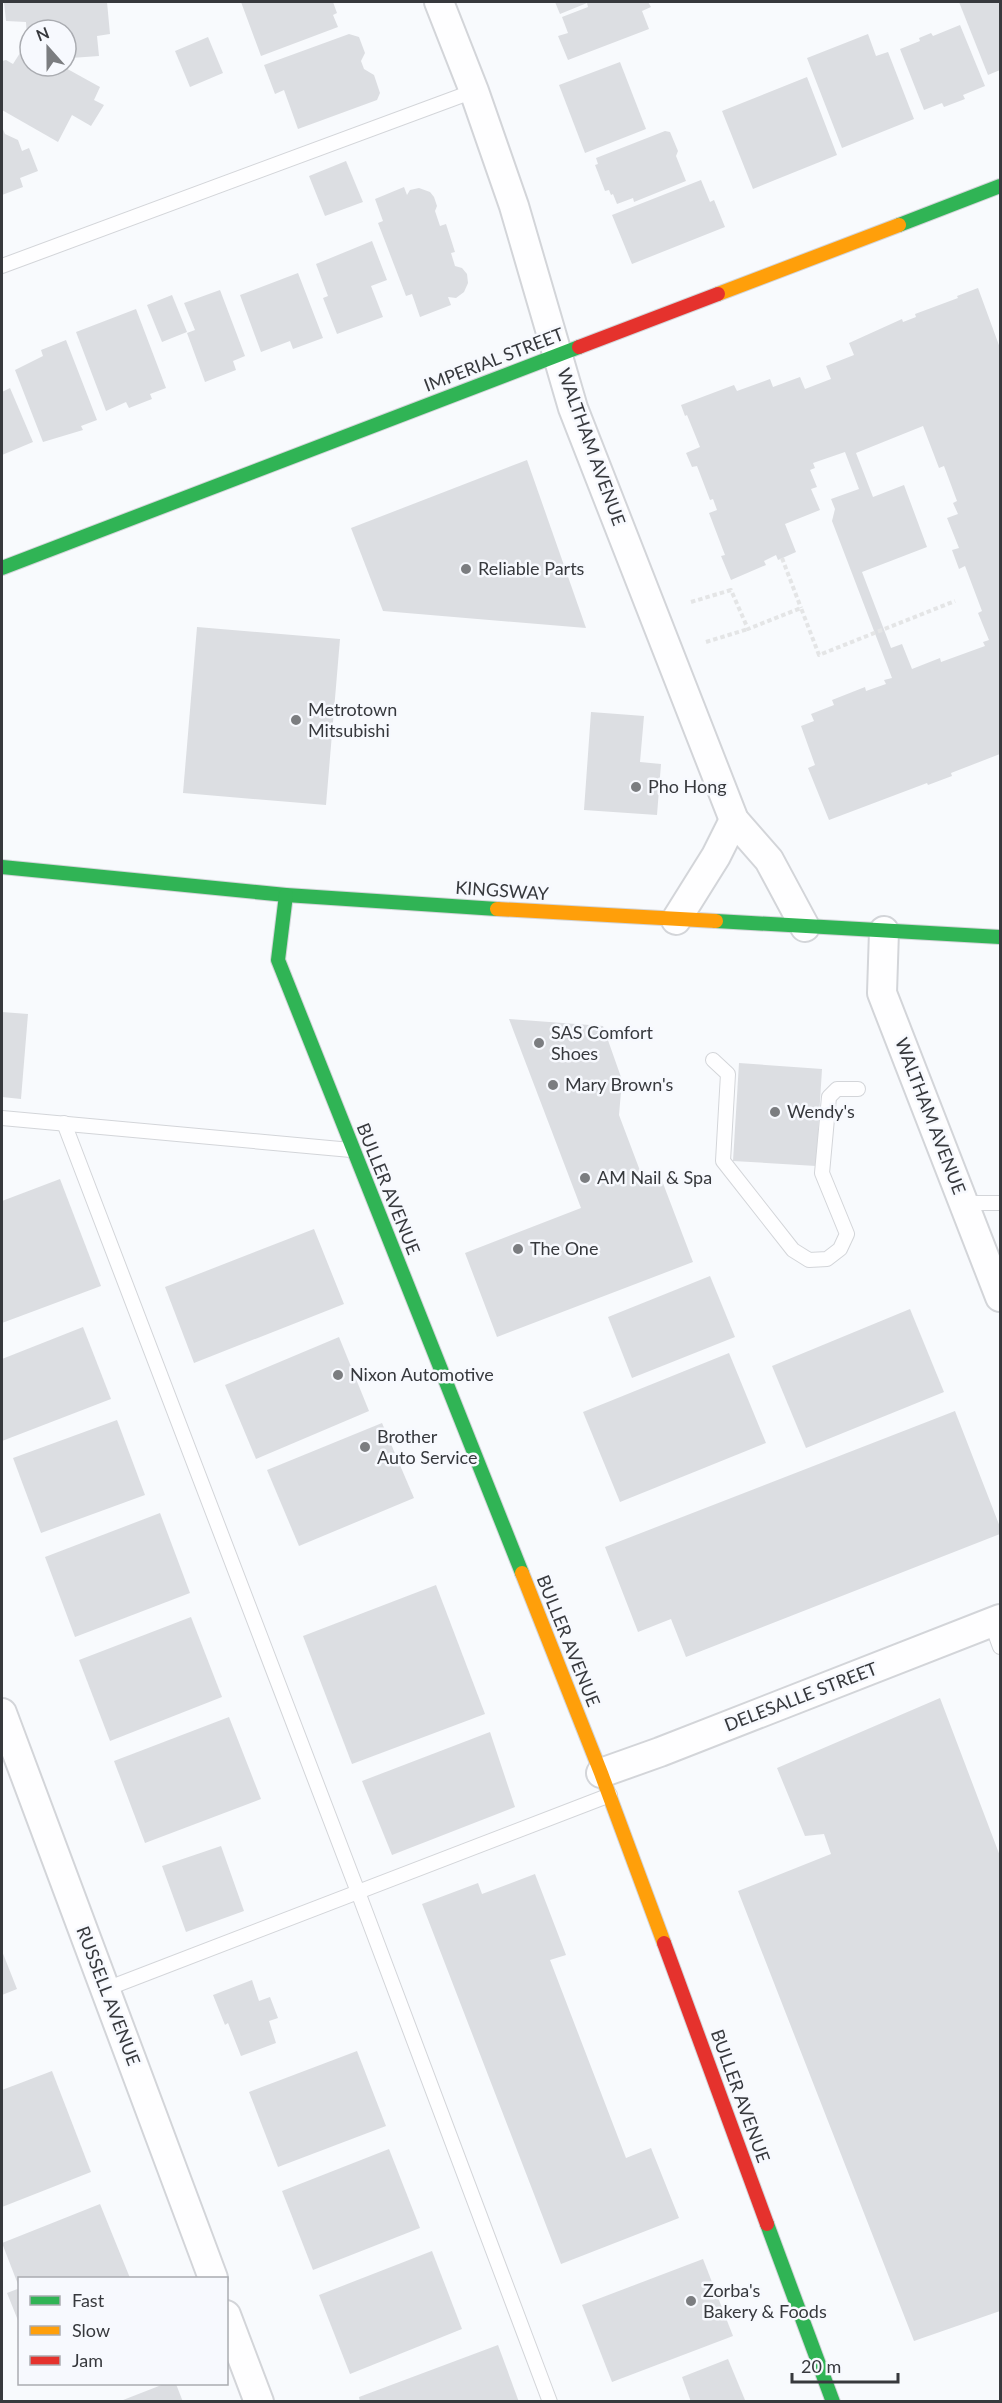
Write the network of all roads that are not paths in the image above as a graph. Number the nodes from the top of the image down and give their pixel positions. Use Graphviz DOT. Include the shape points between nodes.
graph roads {
  1 [pos="439,2"];
  2 [pos="474,91"];
  3 [pos="1000,187"];
  4 [pos="2,266"];
  5 [pos="558,355"];
  6 [pos="2,568"];
  7 [pos="734,820"];
  8 [pos="2,867"];
  9 [pos="286,895"];
  10 [pos="676,920"];
  11 [pos="805,927"];
  12 [pos="884,931"];
  13 [pos="1000,937"];
  14 [pos="713,1060"];
  15 [pos="858,1089"];
  16 [pos="2,1118"];
  17 [pos="64,1123"];
  18 [pos="353,1150"];
  19 [pos="964,1203"];
  20 [pos="1000,1203"];
  21 [pos="1000,1297"];
  22 [pos="997,1629"];
  23 [pos="2,1713"];
  24 [pos="606,1784"];
  25 [pos="358,1892"];
  26 [pos="106,1989"];
  27 [pos="213,2277"];
  28 [pos="228,2320"];
  29 [pos="259,2402"];
  30 [pos="550,2402"];
  31 [pos="833,2402"];
  1 -- 2 [label="street, WALTHAM AVENUE"];
  2 -- 4 [label="lane"];
  2 -- 5 [label="street, WALTHAM AVENUE"];
  3 -- 5 [label="street, IMPERIAL STREET"];
  5 -- 6 [label="street, IMPERIAL STREET"];
  5 -- 7 [label="street, WALTHAM AVENUE" via="573,408"];
  7 -- 10 [label="street"];
  7 -- 11 [label="street, WALTHAM AVENUE" via="769,860"];
  8 -- 9 [label="street, KINGSWAY"];
  9 -- 10 [label="street, KINGSWAY"];
  9 -- 18 [label="street, BULLER AVENUE" via="278,960"];
  10 -- 11 [label="street, KINGSWAY"];
  11 -- 12 [label="street, KINGSWAY"];
  12 -- 13 [label="street, KINGSWAY"];
  12 -- 19 [label="street, WALTHAM AVENUE" via="882,993"];
  14 -- 15 [label="lane" via="728,1074 723,1161 793,1250 809,1260 827,1259 840,1249 847,1234 822,1173 829,1097 837,1089"];
  16 -- 17 [label="lane"];
  17 -- 18 [label="lane"];
  17 -- 25 [label="lane"];
  18 -- 24 [label="street, BULLER AVENUE"];
  19 -- 20 [label="lane"];
  19 -- 21 [label="street, WALTHAM AVENUE"];
  22 -- 24 [label="street, DELESALLE STREET" via="660,1752"];
  23 -- 26 [label="street, RUSSELL AVENUE"];
  24 -- 25 [label="lane"];
  24 -- 31 [label="street, BULLER AVENUE"];
  25 -- 26 [label="lane"];
  25 -- 30 [label="lane"];
  26 -- 27 [label="street, RUSSELL AVENUE"];
  28 -- 29 [label="street"];
}
